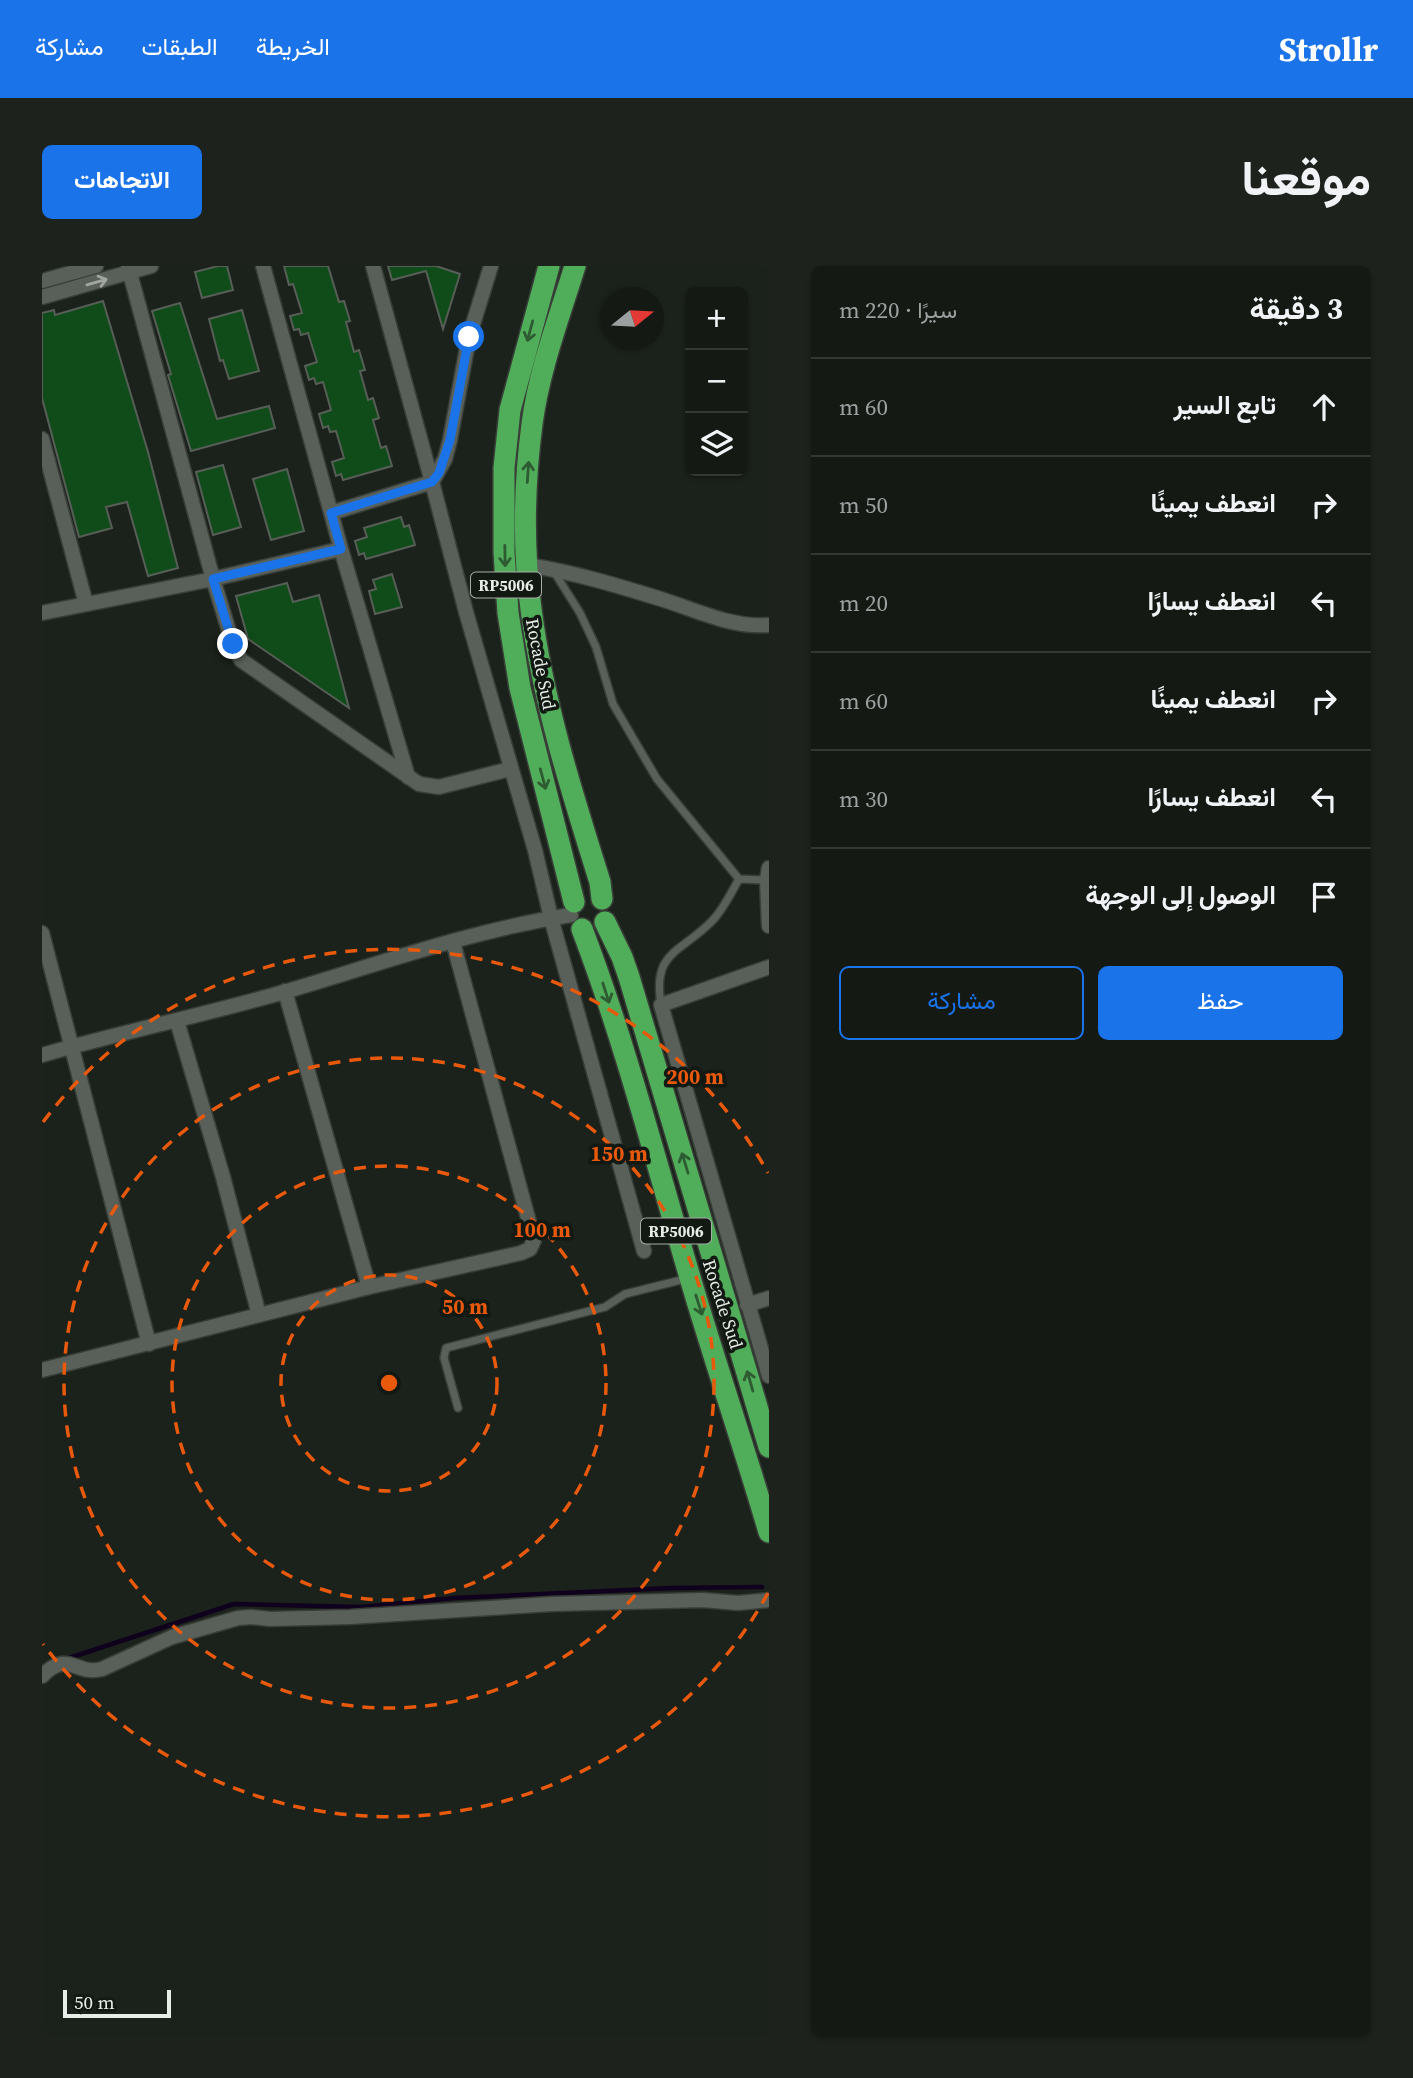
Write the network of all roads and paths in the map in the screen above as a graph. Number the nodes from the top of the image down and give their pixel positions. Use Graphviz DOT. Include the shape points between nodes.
graph roads {
  1 [pos="96,266"];
  2 [pos="151,266"];
  3 [pos="263,266"];
  4 [pos="373,266"];
  5 [pos="491,266"];
  6 [pos="549,266"];
  7 [pos="575,266"];
  8 [pos="129,269"];
  9 [pos="42,281"];
  10 [pos="42,297"];
  11 [pos="42,439"];
  12 [pos="432,482"];
  13 [pos="331,513"];
  14 [pos="341,549"];
  15 [pos="527,565"];
  16 [pos="553,569"];
  17 [pos="213,579"];
  18 [pos="86,604"];
  19 [pos="42,613"];
  20 [pos="769,625"];
  21 [pos="510,769"];
  22 [pos="408,778"];
  23 [pos="768,874"];
  24 [pos="739,879"];
  25 [pos="601,899"];
  26 [pos="569,916"];
  27 [pos="605,922"];
  28 [pos="769,926"];
  29 [pos="42,933"];
  30 [pos="453,942"];
  31 [pos="769,967"];
  32 [pos="285,991"];
  33 [pos="661,1005"];
  34 [pos="177,1021"];
  35 [pos="71,1047"];
  36 [pos="42,1055"];
  37 [pos="644,1251"];
  38 [pos="690,1278"];
  39 [pos="369,1287"];
  40 [pos="769,1298"];
  41 [pos="747,1304"];
  42 [pos="259,1315"];
  43 [pos="149,1344"];
  44 [pos="42,1370"];
  45 [pos="769,1376"];
  46 [pos="458,1408"];
  47 [pos="769,1447"];
  48 [pos="769,1532"];
  49 [pos="769,1600"];
  50 [pos="42,1675"];
  1 -- 9 [label="street"];
  2 -- 8 [label="street"];
  3 -- 13 [label="street"];
  4 -- 12 [label="street"];
  5 -- 12 [label="street" via="469,337 450,440"];
  6 -- 26 [label="highway, Rocade Sud / RP5006, one-way" via="510,410 504,468 504,552 520,688"];
  15 -- 7 [label="highway, Rocade Sud / RP5006, one-way" via="532,423"];
  10 -- 8 [label="street, one-way"];
  8 -- 17 [label="street"];
  11 -- 18 [label="street"];
  12 -- 13 [label="street"];
  12 -- 21 [label="street"];
  13 -- 14 [label="street"];
  14 -- 17 [label="street"];
  14 -- 22 [label="street"];
  15 -- 16 [label="street"];
  15 -- 25 [label="highway, Rocade Sud / RP5006" via="543,676"];
  16 -- 20 [label="street" via="743,625"];
  16 -- 24 [label="lane" via="596,647 613,704 657,779"];
  17 -- 18 [label="street"];
  17 -- 22 [label="street" via="241,660"];
  18 -- 19 [label="street"];
  21 -- 22 [label="street" via="432,787"];
  21 -- 26 [label="street" via="535,850"];
  23 -- 24 [label="lane"];
  23 -- 28 [label="street"];
  24 -- 33 [label="lane" via="713,920 664,961 658,985"];
  25 -- 26 [label="highway" via="590,894 578,898"];
  25 -- 27 [label="highway, Rocade Sud / RP5006" via="607,910"];
  26 -- 27 [label="highway" via="595,930"];
  26 -- 30 [label="street"];
  26 -- 37 [label="street"];
  26 -- 38 [label="highway, Rocade Sud / RP5006, one-way" via="605,988"];
  47 -- 27 [label="highway, Rocade Sud / RP5006, one-way" via="629,977"];
  29 -- 35 [label="street"];
  30 -- 32 [label="street"];
  30 -- 39 [label="street" via="534,1240 530,1249 521,1253"];
  31 -- 33 [label="street"];
  32 -- 34 [label="street"];
  32 -- 39 [label="street"];
  33 -- 41 [label="street"];
  34 -- 35 [label="street"];
  34 -- 42 [label="street"];
  35 -- 36 [label="street"];
  35 -- 43 [label="street"];
  38 -- 46 [label="lane" via="625,1294 606,1307 446,1348 444,1359"];
  38 -- 48 [label="highway, Rocade Sud / RP5006, one-way"];
  39 -- 42 [label="street"];
  40 -- 41 [label="street"];
  41 -- 45 [label="street"];
  42 -- 43 [label="street"];
  43 -- 44 [label="street"];
  49 -- 50 [label="street" via="238,1618 172,1637 102,1669 89,1671 61,1662"];
}
